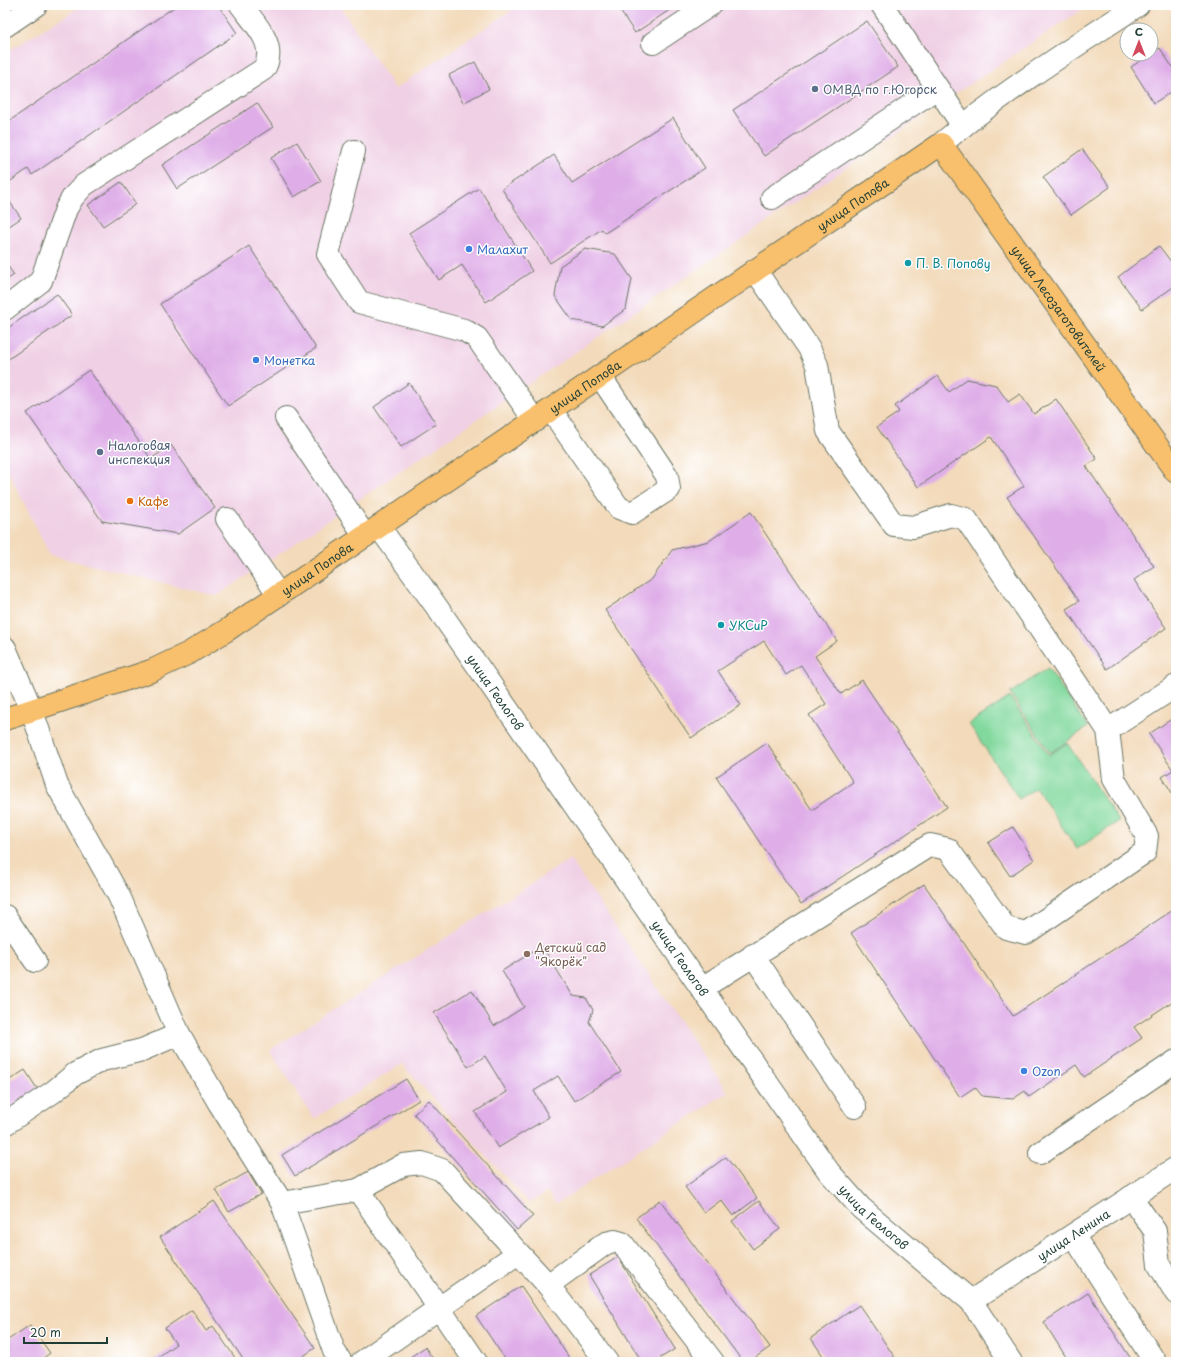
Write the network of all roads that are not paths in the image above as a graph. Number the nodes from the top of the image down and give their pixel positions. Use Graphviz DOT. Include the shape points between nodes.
graph roads {
  1 [pos="36,5"];
  2 [pos="241,5"];
  3 [pos="710,5"];
  4 [pos="882,5"];
  5 [pos="1138,5"];
  6 [pos="5,26"];
  7 [pos="652,43"];
  8 [pos="937,88"];
  9 [pos="963,126"];
  10 [pos="941,144"];
  11 [pos="354,151"];
  12 [pos="772,198"];
  13 [pos="755,270"];
  14 [pos="5,309"];
  15 [pos="600,376"];
  16 [pos="543,415"];
  17 [pos="286,418"];
  18 [pos="1176,472"];
  19 [pos="227,519"];
  20 [pos="372,532"];
  21 [pos="279,595"];
  22 [pos="5,648"];
  23 [pos="1176,686"];
  24 [pos="32,711"];
  25 [pos="5,719"];
  26 [pos="1108,730"];
  27 [pos="5,916"];
  28 [pos="753,955"];
  29 [pos="35,961"];
  30 [pos="702,988"];
  31 [pos="179,1034"];
  32 [pos="1176,1061"];
  33 [pos="856,1107"];
  34 [pos="5,1124"];
  35 [pos="1040,1153"];
  36 [pos="1176,1168"];
  37 [pos="358,1190"];
  38 [pos="1131,1197"];
  39 [pos="282,1203"];
  40 [pos="1073,1235"];
  41 [pos="518,1253"];
  42 [pos="548,1285"];
  43 [pos="1176,1293"];
  44 [pos="971,1301"];
  45 [pos="438,1308"];
  46 [pos="340,1362"];
  47 [pos="362,1362"];
  48 [pos="476,1362"];
  49 [pos="607,1362"];
  50 [pos="713,1362"];
  51 [pos="1011,1362"];
  52 [pos="1155,1362"];
  1 -- 6 [label="street"];
  2 -- 14 [label="street" via="265,38 270,60 264,69 84,185 66,209 41,281"];
  3 -- 7 [label="street"];
  4 -- 8 [label="street"];
  5 -- 9 [label="street, улица Попова" via="1028,78"];
  8 -- 9 [label="street"];
  8 -- 12 [label="street"];
  9 -- 10 [label="street, улица Попова"];
  10 -- 13 [label="main road, улица Попова"];
  10 -- 18 [label="main road, улица Лесозаготовителей"];
  11 -- 16 [label="street" via="328,254 359,302 464,330 477,338"];
  13 -- 15 [label="main road, улица Попова"];
  13 -- 26 [label="street" via="809,348 817,365 828,432 894,525 913,527 950,515 966,519"];
  15 -- 16 [label="main road, улица Попова"];
  15 -- 16 [label="street" via="668,476 669,489 632,513 619,508"];
  16 -- 20 [label="main road, улица Попова"];
  17 -- 20 [label="street, улица Геологов"];
  19 -- 21 [label="street"];
  20 -- 21 [label="main road, улица Попова"];
  20 -- 30 [label="street, улица Геологов" via="440,612"];
  21 -- 24 [label="main road, улица Попова" via="189,653 151,671"];
  22 -- 24 [label="street"];
  23 -- 26 [label="street"];
  24 -- 25 [label="main road, улица Попова"];
  24 -- 31 [label="street" via="57,785 119,896"];
  26 -- 28 [label="street" via="1114,779 1147,836 1145,852 1026,933 1006,928 948,849 930,845"];
  27 -- 29 [label="street"];
  28 -- 30 [label="street"];
  28 -- 33 [label="street"];
  30 -- 44 [label="street, улица Геологов" via="828,1172 845,1192"];
  31 -- 34 [label="street" via="142,1050 102,1060 75,1074"];
  31 -- 39 [label="street"];
  32 -- 35 [label="street"];
  36 -- 38 [label="street, улица Ленина"];
  37 -- 39 [label="street"];
  37 -- 41 [label="street" via="403,1165 422,1163 442,1170"];
  37 -- 45 [label="street"];
  38 -- 40 [label="street, улица Ленина"];
  38 -- 43 [label="street" via="1155,1231 1159,1265"];
  39 -- 46 [label="street" via="331,1345"];
  40 -- 44 [label="street, улица Ленина"];
  40 -- 52 [label="street"];
  41 -- 42 [label="street"];
  41 -- 45 [label="street"];
  42 -- 49 [label="street"];
  42 -- 50 [label="street" via="606,1243 622,1243"];
  44 -- 51 [label="street, улица Геологов"];
  45 -- 47 [label="street"];
  45 -- 48 [label="street"];
}
